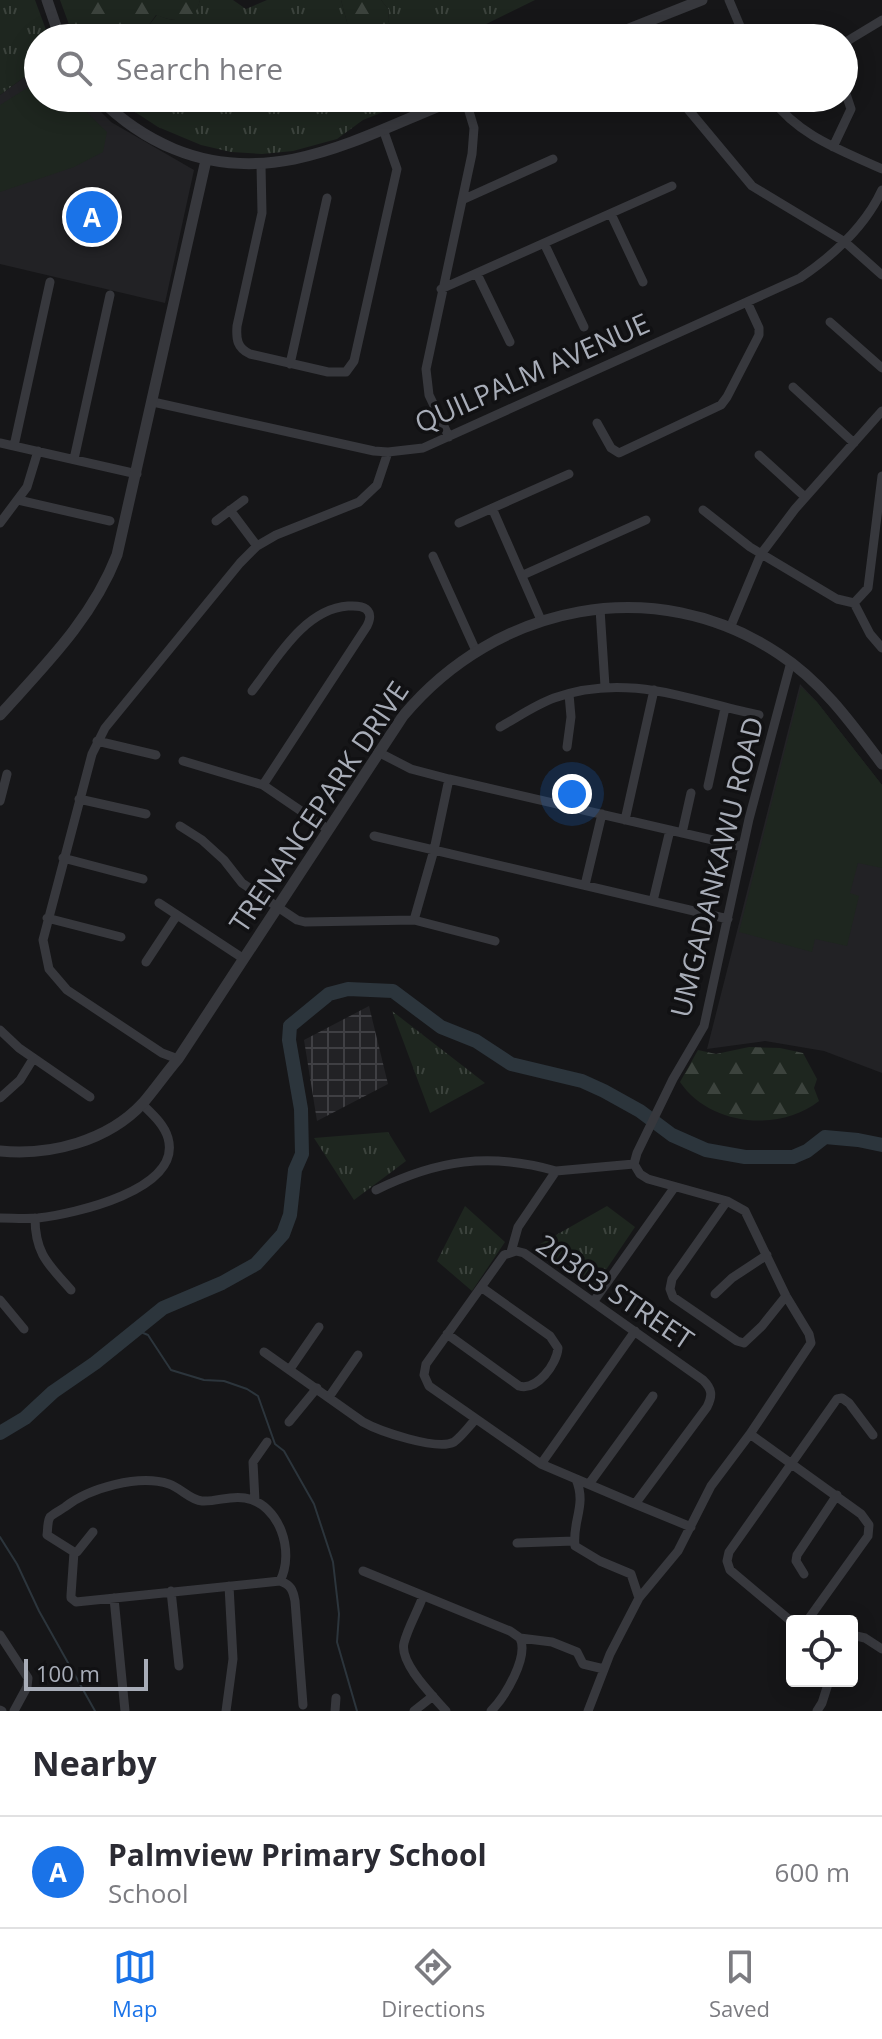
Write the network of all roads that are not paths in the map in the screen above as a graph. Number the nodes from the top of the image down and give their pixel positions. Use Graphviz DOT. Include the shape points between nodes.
graph roads {
  1 [pos="47,0"];
  2 [pos="702,0"];
  3 [pos="729,0"];
  4 [pos="882,20"];
  5 [pos="55,24"];
  6 [pos="641,24"];
  7 [pos="739,24"];
  8 [pos="858,35"];
  9 [pos="114,112"];
  10 [pos="426,112"];
  11 [pos="469,112"];
  12 [pos="690,112"];
  13 [pos="783,112"];
  14 [pos="850,112"];
  15 [pos="383,129"];
  16 [pos="833,147"];
  17 [pos="553,159"];
  18 [pos="206,160"];
  19 [pos="261,165"];
  20 [pos="882,169"];
  21 [pos="672,186"];
  22 [pos="882,190"];
  23 [pos="327,198"];
  24 [pos="462,200"];
  25 [pos="611,214"];
  26 [pos="845,242"];
  27 [pos="544,243"];
  28 [pos="477,274"];
  29 [pos="882,275"];
  30 [pos="50,282"];
  31 [pos="643,282"];
  32 [pos="441,289"];
  33 [pos="110,295"];
  34 [pos="747,302"];
  35 [pos="830,322"];
  36 [pos="584,327"];
  37 [pos="510,342"];
  38 [pos="290,364"];
  39 [pos="882,368"];
  40 [pos="793,387"];
  41 [pos="153,402"];
  42 [pos="882,411"];
  43 [pos="597,423"];
  44 [pos="449,437"];
  45 [pos="0,443"];
  46 [pos="854,443"];
  47 [pos="14,446"];
  48 [pos="38,451"];
  49 [pos="388,452"];
  50 [pos="759,455"];
  51 [pos="74,459"];
  52 [pos="137,474"];
  53 [pos="569,474"];
  54 [pos="882,476"];
  55 [pos="805,497"];
  56 [pos="18,500"];
  57 [pos="244,500"];
  58 [pos="492,508"];
  59 [pos="230,510"];
  60 [pos="703,510"];
  61 [pos="646,520"];
  62 [pos="110,521"];
  63 [pos="216,521"];
  64 [pos="0,523"];
  65 [pos="459,523"];
  66 [pos="257,546"];
  67 [pos="761,554"];
  68 [pos="433,556"];
  69 [pos="523,575"];
  70 [pos="854,603"];
  71 [pos="600,609"];
  72 [pos="541,620"];
  73 [pos="730,628"];
  74 [pos="882,648"];
  75 [pos="476,651"];
  76 [pos="791,662"];
  77 [pos="605,686"];
  78 [pos="654,690"];
  79 [pos="252,691"];
  80 [pos="569,694"];
  81 [pos="725,708"];
  82 [pos="0,715"];
  83 [pos="759,715"];
  84 [pos="500,727"];
  85 [pos="97,741"];
  86 [pos="567,747"];
  87 [pos="378,752"];
  88 [pos="156,755"];
  89 [pos="183,761"];
  90 [pos="882,764"];
  91 [pos="7,774"];
  92 [pos="449,779"];
  93 [pos="263,785"];
  94 [pos="708,786"];
  95 [pos="691,793"];
  96 [pos="79,799"];
  97 [pos="0,801"];
  98 [pos="146,814"];
  99 [pos="602,814"];
  100 [pos="625,820"];
  101 [pos="180,826"];
  102 [pos="329,830"];
  103 [pos="670,830"];
  104 [pos="682,833"];
  105 [pos="374,836"];
  106 [pos="743,847"];
  107 [pos="434,850"];
  108 [pos="63,858"];
  109 [pos="143,879"];
  110 [pos="585,885"];
  111 [pos="653,901"];
  112 [pos="159,903"];
  113 [pos="277,909"];
  114 [pos="177,915"];
  115 [pos="47,918"];
  116 [pos="728,919"];
  117 [pos="414,920"];
  118 [pos="121,937"];
  119 [pos="495,941"];
  120 [pos="244,959"];
  121 [pos="146,962"];
  122 [pos="0,1030"];
  123 [pos="33,1059"];
  124 [pos="178,1059"];
  125 [pos="90,1097"];
  126 [pos="0,1098"];
  127 [pos="142,1104"];
  128 [pos="0,1151"];
  129 [pos="634,1164"];
  130 [pos="556,1171"];
  131 [pos="674,1188"];
  132 [pos="376,1190"];
  133 [pos="727,1201"];
  134 [pos="0,1218"];
  135 [pos="35,1218"];
  136 [pos="511,1252"];
  137 [pos="767,1255"];
  138 [pos="481,1287"];
  139 [pos="71,1290"];
  140 [pos="715,1294"];
  141 [pos="786,1296"];
  142 [pos="0,1300"];
  143 [pos="594,1301"];
  144 [pos="319,1327"];
  145 [pos="24,1329"];
  146 [pos="635,1331"];
  147 [pos="447,1334"];
  148 [pos="264,1352"];
  149 [pos="358,1355"];
  150 [pos="290,1369"];
  151 [pos="317,1388"];
  152 [pos="653,1396"];
  153 [pos="329,1397"];
  154 [pos="476,1419"];
  155 [pos="289,1422"];
  156 [pos="750,1434"];
  157 [pos="873,1435"];
  158 [pos="267,1442"];
  159 [pos="791,1462"];
  160 [pos="541,1464"];
  161 [pos="576,1479"];
  162 [pos="589,1484"];
  163 [pos="837,1495"];
  164 [pos="255,1501"];
  165 [pos="635,1504"];
  166 [pos="691,1527"];
  167 [pos="93,1532"];
  168 [pos="574,1541"];
  169 [pos="517,1543"];
  170 [pos="74,1552"];
  171 [pos="363,1571"];
  172 [pos="804,1574"];
  173 [pos="280,1581"];
  174 [pos="229,1586"];
  175 [pos="171,1591"];
  176 [pos="423,1596"];
  177 [pos="114,1598"];
  178 [pos="639,1598"];
  179 [pos="815,1615"];
  180 [pos="786,1617"];
  181 [pos="0,1635"];
  182 [pos="858,1636"];
  183 [pos="520,1638"];
  184 [pos="882,1649"];
  185 [pos="179,1666"];
  186 [pos="604,1669"];
  187 [pos="827,1687"];
  188 [pos="433,1696"];
  189 [pos="336,1698"];
  190 [pos="303,1705"];
  191 [pos="14,1711"];
  192 [pos="125,1711"];
  193 [pos="226,1711"];
  194 [pos="335,1711"];
  195 [pos="414,1711"];
  196 [pos="446,1711"];
  197 [pos="491,1711"];
  198 [pos="588,1711"];
  199 [pos="817,1711"];
  1 -- 5 [label="street"];
  2 -- 6 [label="street"];
  3 -- 7 [label="street"];
  4 -- 8 [label="street"];
  9 -- 18 [label="street" via="145,135"];
  10 -- 15 [label="street"];
  11 -- 24 [label="street" via="474,140"];
  12 -- 26 [label="street" via="746,181"];
  13 -- 16 [label="street"];
  14 -- 16 [label="street"];
  15 -- 19 [label="street" via="307,157"];
  15 -- 38 [label="street" via="397,169 352,366 340,373"];
  16 -- 20 [label="street"];
  17 -- 24 [label="street"];
  18 -- 19 [label="street"];
  18 -- 41 [label="street"];
  19 -- 38 [label="street" via="262,213 237,342 250,354"];
  21 -- 25 [label="street"];
  22 -- 26 [label="street, QUILPALM AVENUE"];
  23 -- 38 [label="street"];
  24 -- 32 [label="street"];
  25 -- 27 [label="street"];
  25 -- 31 [label="street"];
  26 -- 29 [label="street"];
  26 -- 34 [label="street, QUILPALM AVENUE" via="800,278"];
  27 -- 28 [label="street"];
  27 -- 36 [label="street"];
  28 -- 32 [label="street"];
  28 -- 37 [label="street"];
  30 -- 47 [label="street"];
  32 -- 44 [label="street" via="426,378"];
  33 -- 51 [label="street"];
  34 -- 43 [label="street" via="759,335 721,405 619,453"];
  34 -- 44 [label="street, QUILPALM AVENUE"];
  35 -- 39 [label="street"];
  40 -- 46 [label="street"];
  41 -- 49 [label="street, QUILPALM AVENUE"];
  41 -- 52 [label="street"];
  42 -- 46 [label="street"];
  44 -- 49 [label="street, QUILPALM AVENUE" via="423,448"];
  45 -- 47 [label="street"];
  46 -- 55 [label="street"];
  47 -- 48 [label="street"];
  48 -- 51 [label="street"];
  48 -- 56 [label="street"];
  49 -- 66 [label="street" via="377,485 359,502"];
  50 -- 55 [label="street"];
  51 -- 52 [label="street"];
  52 -- 82 [label="street" via="122,538 102,589 68,641"];
  53 -- 58 [label="street"];
  54 -- 70 [label="street" via="868,588"];
  55 -- 67 [label="street"];
  56 -- 62 [label="street"];
  56 -- 64 [label="street"];
  57 -- 59 [label="street"];
  58 -- 65 [label="street"];
  58 -- 69 [label="street"];
  59 -- 63 [label="street"];
  59 -- 66 [label="street"];
  60 -- 67 [label="street"];
  61 -- 69 [label="street"];
  66 -- 85 [label="street"];
  67 -- 70 [label="street" via="837,599"];
  67 -- 73 [label="street"];
  68 -- 75 [label="street"];
  69 -- 72 [label="street"];
  70 -- 74 [label="street"];
  71 -- 72 [label="street, TRENANCEPARK DRIVE"];
  71 -- 73 [label="street, TRENANCEPARK DRIVE" via="674,612"];
  71 -- 77 [label="street"];
  72 -- 75 [label="street, TRENANCEPARK DRIVE"];
  73 -- 76 [label="street, TRENANCEPARK DRIVE"];
  75 -- 87 [label="street, TRENANCEPARK DRIVE" via="428,688"];
  76 -- 90 [label="street, TRENANCEPARK DRIVE" via="837,706"];
  76 -- 106 [label="street, UMGADANKAWU ROAD"];
  77 -- 78 [label="street"];
  77 -- 80 [label="street"];
  78 -- 81 [label="street"];
  78 -- 100 [label="street"];
  79 -- 93 [label="street" via="316,618 342,607 367,610 367,626"];
  80 -- 84 [label="street"];
  80 -- 86 [label="street"];
  81 -- 83 [label="street"];
  81 -- 94 [label="street"];
  85 -- 88 [label="street"];
  85 -- 96 [label="street"];
  87 -- 92 [label="street" via="411,769"];
  87 -- 102 [label="street, TRENANCEPARK DRIVE"];
  89 -- 93 [label="street"];
  91 -- 97 [label="street"];
  92 -- 99 [label="street"];
  92 -- 107 [label="street"];
  93 -- 102 [label="street"];
  95 -- 104 [label="street"];
  96 -- 98 [label="street"];
  96 -- 108 [label="street"];
  99 -- 100 [label="street"];
  99 -- 110 [label="street"];
  100 -- 103 [label="street"];
  101 -- 113 [label="street"];
  102 -- 113 [label="street, TRENANCEPARK DRIVE"];
  103 -- 104 [label="street"];
  103 -- 111 [label="street"];
  104 -- 106 [label="street"];
  105 -- 107 [label="street"];
  106 -- 116 [label="street, UMGADANKAWU ROAD"];
  107 -- 110 [label="street"];
  107 -- 117 [label="street"];
  108 -- 109 [label="street"];
  108 -- 115 [label="street"];
  110 -- 111 [label="street"];
  111 -- 116 [label="street"];
  112 -- 114 [label="street"];
  113 -- 117 [label="street" via="305,922"];
  113 -- 120 [label="street, TRENANCEPARK DRIVE"];
  114 -- 120 [label="street"];
  114 -- 121 [label="street"];
  115 -- 118 [label="street"];
  115 -- 124 [label="street" via="43,950 59,983"];
  116 -- 129 [label="street, UMGADANKAWU ROAD" via="704,1026"];
  117 -- 119 [label="street"];
  120 -- 124 [label="street, TRENANCEPARK DRIVE"];
  122 -- 123 [label="street"];
  123 -- 125 [label="street"];
  123 -- 126 [label="street"];
  124 -- 127 [label="street, TRENANCEPARK DRIVE"];
  127 -- 128 [label="street, TRENANCEPARK DRIVE" via="114,1126 78,1143 38,1152"];
  127 -- 135 [label="street" via="165,1129 169,1143 166,1162 157,1174 92,1207"];
  129 -- 130 [label="street"];
  129 -- 131 [label="street" via="648,1179"];
  130 -- 132 [label="street" via="528,1163 445,1164"];
  130 -- 136 [label="street" via="518,1227"];
  131 -- 133 [label="street"];
  131 -- 143 [label="street"];
  133 -- 137 [label="street" via="750,1217"];
  133 -- 141 [label="street" via="672,1279 673,1297 744,1343"];
  134 -- 135 [label="street"];
  135 -- 139 [label="street" via="38,1248"];
  136 -- 138 [label="street, 20303 STREET"];
  136 -- 143 [label="street, 20303 STREET" via="524,1253"];
  137 -- 140 [label="street"];
  137 -- 141 [label="street"];
  138 -- 147 [label="street, 20303 STREET"];
  138 -- 147 [label="street" via="555,1342 556,1357 536,1383 519,1386"];
  141 -- 156 [label="street" via="811,1343"];
  142 -- 145 [label="street"];
  143 -- 146 [label="street, 20303 STREET"];
  144 -- 150 [label="street"];
  146 -- 160 [label="street"];
  146 -- 165 [label="street, 20303 STREET" via="712,1392 707,1407"];
  147 -- 154 [label="street, 20303 STREET" via="426,1364 425,1380"];
  148 -- 150 [label="street"];
  149 -- 153 [label="street"];
  150 -- 151 [label="street"];
  151 -- 153 [label="street"];
  151 -- 155 [label="street"];
  152 -- 162 [label="street"];
  153 -- 154 [label="street" via="380,1431 428,1442 449,1444"];
  154 -- 160 [label="street, 20303 STREET"];
  156 -- 159 [label="street"];
  156 -- 166 [label="street" via="711,1486"];
  157 -- 159 [label="street" via="849,1403 837,1399"];
  158 -- 164 [label="street" via="253,1462"];
  159 -- 163 [label="street"];
  159 -- 180 [label="street" via="727,1561 730,1570"];
  160 -- 161 [label="street, 20303 STREET"];
  161 -- 162 [label="street, 20303 STREET"];
  161 -- 168 [label="street" via="582,1494"];
  162 -- 165 [label="street, 20303 STREET"];
  163 -- 172 [label="street" via="797,1555"];
  163 -- 179 [label="street" via="866,1519 869,1532"];
  164 -- 170 [label="street" via="228,1496 203,1501 170,1484 140,1481 89,1492 48,1521 49,1538"];
  164 -- 173 [label="street" via="279,1525 287,1564"];
  165 -- 166 [label="street, 20303 STREET"];
  166 -- 178 [label="street"];
  167 -- 170 [label="street"];
  168 -- 169 [label="street"];
  168 -- 178 [label="street" via="578,1549 631,1574"];
  170 -- 177 [label="street" via="71,1598"];
  171 -- 176 [label="street"];
  173 -- 174 [label="street"];
  173 -- 190 [label="street" via="293,1590"];
  174 -- 175 [label="street"];
  174 -- 193 [label="street" via="233,1659"];
  175 -- 177 [label="street"];
  175 -- 185 [label="street"];
  176 -- 183 [label="street"];
  176 -- 188 [label="street" via="403,1652"];
  177 -- 192 [label="street"];
  178 -- 186 [label="street"];
  181 -- 191 [label="street" via="28,1678"];
  182 -- 184 [label="street"];
  183 -- 186 [label="street" via="560,1645 577,1652 583,1664"];
  183 -- 197 [label="street" via="523,1651 507,1692"];
  186 -- 198 [label="street"];
  187 -- 199 [label="street"];
  188 -- 195 [label="street"];
  188 -- 196 [label="street"];
  189 -- 194 [label="street"];
}
